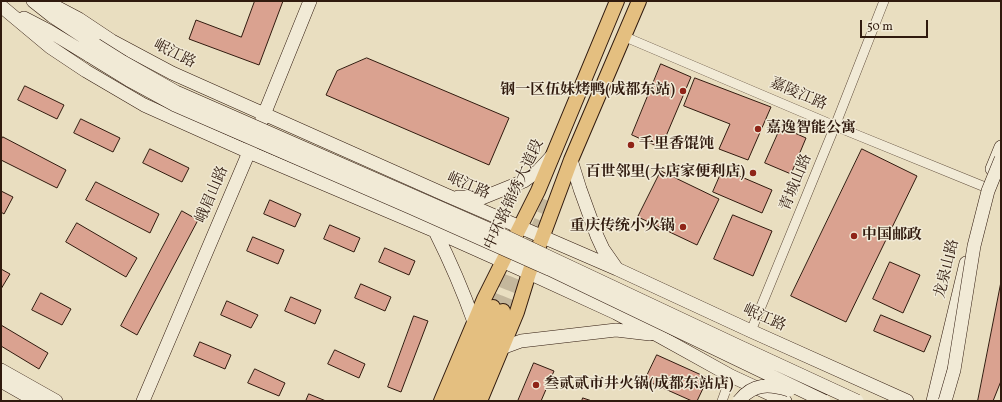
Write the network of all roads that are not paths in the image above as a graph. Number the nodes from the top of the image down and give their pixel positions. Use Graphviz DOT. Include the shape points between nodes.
graph roads {
  1 [pos="33,1"];
  2 [pos="45,1"];
  3 [pos="310,1"];
  4 [pos="617,1"];
  5 [pos="638,1"];
  6 [pos="884,1"];
  7 [pos="1,6"];
  8 [pos="623,36"];
  9 [pos="93,51"];
  10 [pos="264,115"];
  11 [pos="836,126"];
  12 [pos="1001,147"];
  13 [pos="249,152"];
  14 [pos="553,155"];
  15 [pos="1001,159"];
  16 [pos="571,160"];
  17 [pos="985,187"];
  18 [pos="446,195"];
  19 [pos="520,226"];
  20 [pos="435,231"];
  21 [pos="542,237"];
  22 [pos="503,261"];
  23 [pos="617,269"];
  24 [pos="529,273"];
  25 [pos="474,322"];
  26 [pos="751,331"];
  27 [pos="659,336"];
  28 [pos="502,348"];
  29 [pos="1,370"];
  30 [pos="731,376"];
  31 [pos="1,381"];
  32 [pos="822,400"];
  33 [pos="36,401"];
  34 [pos="56,401"];
  35 [pos="143,401"];
  36 [pos="440,401"];
  37 [pos="454,401"];
  38 [pos="466,401"];
  39 [pos="480,401"];
  40 [pos="722,401"];
  41 [pos="739,401"];
  42 [pos="785,401"];
  43 [pos="857,401"];
  44 [pos="907,401"];
  45 [pos="933,401"];
  46 [pos="945,401"];
  1 -- 9 [label="main road, 岷江路"];
  2 -- 10 [label="main road, 岷江路" via="172,73"];
  3 -- 10 [label="main road, 峨眉山路"];
  4 -- 14 [label="main road, 中环路锦绣大道段"];
  5 -- 8 [label="main road"];
  6 -- 11 [label="street, 青城山路"];
  7 -- 9 [label="main road, 岷江路"];
  7 -- 13 [label="main road, 岷江路" via="50,47 86,71 144,105"];
  8 -- 11 [label="street, 嘉陵江路"];
  8 -- 16 [label="main road"];
  9 -- 32 [label="main road, 岷江路, bridge" via="129,80 174,105 541,266"];
  9 -- 43 [label="main road, 岷江路, bridge" via="123,62 176,92 502,235"];
  10 -- 13 [label="main road, 峨眉山路"];
  10 -- 18 [label="main road, 岷江路"];
  11 -- 17 [label="street, 嘉陵江路"];
  11 -- 26 [label="street, 青城山路"];
  12 -- 17 [label="main road, 龙泉山路"];
  13 -- 20 [label="main road, 岷江路"];
  13 -- 35 [label="main road, 峨眉山路"];
  14 -- 18 [label="main road" via="524,181 482,198"];
  14 -- 19 [label="main road, 中环路锦绣大道段"];
  15 -- 46 [label="main road, bridge" via="988,191 974,246 954,370"];
  16 -- 21 [label="main road"];
  16 -- 23 [label="main road" via="597,236"];
  17 -- 45 [label="main road, 龙泉山路"];
  18 -- 19 [label="main road, 岷江路"];
  19 -- 21 [label="main road, 岷江路"];
  19 -- 22 [label="main road, 中环路锦绣大道段"];
  20 -- 22 [label="main road, 岷江路"];
  20 -- 25 [label="main road"];
  21 -- 23 [label="main road, 岷江路"];
  21 -- 24 [label="main road"];
  22 -- 24 [label="main road, 岷江路"];
  22 -- 25 [label="main road, 中环路锦绣大道段"];
  23 -- 26 [label="main road, 岷江路"];
  24 -- 27 [label="main road, 岷江路"];
  24 -- 28 [label="main road"];
  25 -- 36 [label="main road, 中环路锦绣大道段"];
  26 -- 44 [label="main road, 岷江路"];
  27 -- 28 [label="main road" via="616,330 521,341"];
  27 -- 30 [label="main road, 岷江路"];
  28 -- 39 [label="main road"];
  29 -- 34 [label="main road"];
  30 -- 40 [label="street"];
  30 -- 42 [label="main road, 岷江路"];
  31 -- 33 [label="main road"];
  32 -- 41 [label="main road, bridge" via="776,386 764,386 748,391"];
  37 -- 38 [label="main road" via="498,309"];
}
